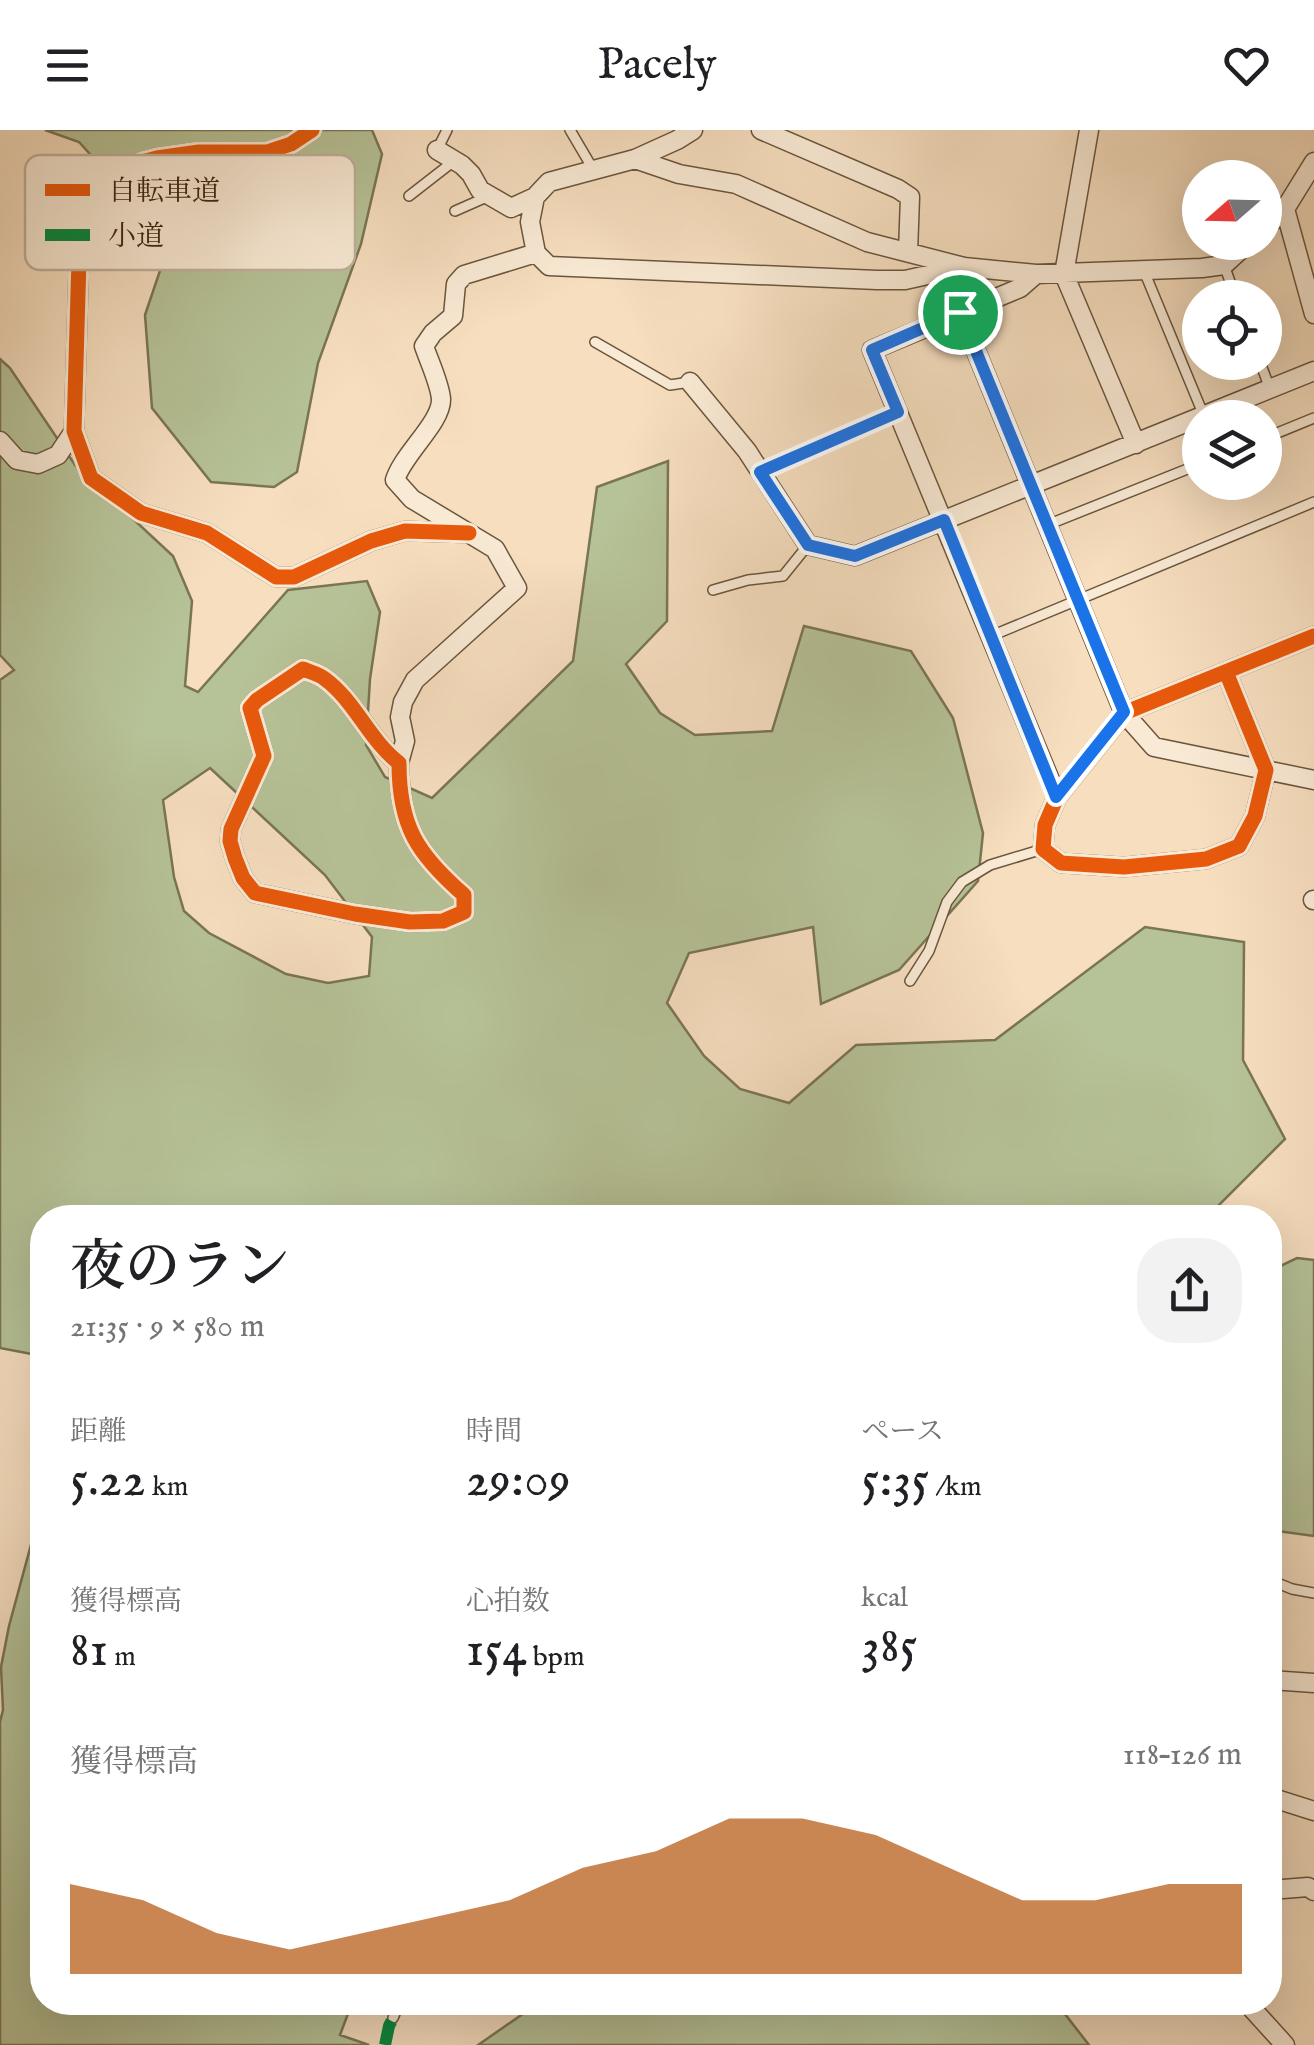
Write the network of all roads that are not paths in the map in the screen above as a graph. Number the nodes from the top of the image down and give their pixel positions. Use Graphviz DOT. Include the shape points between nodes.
graph roads {
  1 [pos="312,130"];
  2 [pos="446,130"];
  3 [pos="570,130"];
  4 [pos="692,130"];
  5 [pos="761,130"];
  6 [pos="1089,130"];
  7 [pos="436,150"];
  8 [pos="179,155"];
  9 [pos="635,159"];
  10 [pos="454,160"];
  11 [pos="1314,162"];
  12 [pos="593,169"];
  13 [pos="490,195"];
  14 [pos="409,196"];
  15 [pos="535,197"];
  16 [pos="1285,209"];
  17 [pos="455,211"];
  18 [pos="1282,212"];
  19 [pos="908,252"];
  20 [pos="536,253"];
  21 [pos="1229,260"];
  22 [pos="1224,265"];
  23 [pos="964,268"];
  24 [pos="79,270"];
  25 [pos="1144,271"];
  26 [pos="1036,274"];
  27 [pos="1064,274"];
  28 [pos="1229,280"];
  29 [pos="1311,289"];
  30 [pos="960,312"];
  31 [pos="1314,314"];
  32 [pos="594,342"];
  33 [pos="1314,371"];
  34 [pos="1267,380"];
  35 [pos="690,382"];
  36 [pos="1270,389"];
  37 [pos="1197,400"];
  38 [pos="1243,400"];
  39 [pos="898,412"];
  40 [pos="1314,418"];
  41 [pos="1182,425"];
  42 [pos="74,431"];
  43 [pos="1282,431"];
  44 [pos="0,441"];
  45 [pos="1136,444"];
  46 [pos="1182,471"];
  47 [pos="760,472"];
  48 [pos="1031,486"];
  49 [pos="1314,502"];
  50 [pos="944,520"];
  51 [pos="1047,524"];
  52 [pos="469,533"];
  53 [pos="808,545"];
  54 [pos="713,590"];
  55 [pos="1078,600"];
  56 [pos="991,636"];
  57 [pos="1314,636"];
  58 [pos="1226,672"];
  59 [pos="1124,712"];
  60 [pos="399,763"];
  61 [pos="1266,770"];
  62 [pos="1314,780"];
  63 [pos="1056,797"];
  64 [pos="1043,849"];
  65 [pos="910,982"];
  66 [pos="1282,1585"];
  67 [pos="1314,1593"];
  68 [pos="1282,1681"];
  69 [pos="1314,1683"];
  70 [pos="1282,1801"];
  71 [pos="1314,1811"];
  72 [pos="1282,1889"];
  73 [pos="1314,1890"];
  74 [pos="395,2015"];
  75 [pos="1257,2015"];
  76 [pos="394,2018"];
  77 [pos="1284,2045"];
  1 -- 8 [label="street" via="267,152"];
  2 -- 7 [label="lane"];
  3 -- 12 [label="lane"];
  4 -- 9 [label="street"];
  5 -- 19 [label="street" via="910,197"];
  6 -- 27 [label="street"];
  7 -- 10 [label="street"];
  9 -- 12 [label="street"];
  9 -- 19 [label="street" via="736,184 867,242"];
  10 -- 13 [label="street"];
  10 -- 14 [label="lane"];
  11 -- 16 [label="street"];
  12 -- 15 [label="street" via="549,182"];
  13 -- 15 [label="street" via="511,208"];
  13 -- 17 [label="lane"];
  15 -- 20 [label="street" via="530,222"];
  16 -- 18 [label="street"];
  16 -- 29 [label="street"];
  19 -- 23 [label="street"];
  20 -- 23 [label="street" via="549,266 570,268 816,278 905,280"];
  20 -- 52 [label="street" via="464,275 456,284 453,316 424,346 441,400 396,480 412,500"];
  21 -- 22 [label="street"];
  22 -- 25 [label="street"];
  22 -- 28 [label="lane"];
  23 -- 26 [label="street"];
  24 -- 42 [label="street"];
  25 -- 27 [label="street"];
  25 -- 37 [label="lane"];
  26 -- 27 [label="street"];
  26 -- 30 [label="street" via="1020,288"];
  27 -- 45 [label="street"];
  29 -- 31 [label="street"];
  30 -- 39 [label="street" via="872,350"];
  30 -- 48 [label="street"];
  32 -- 35 [label="lane" via="670,385"];
  33 -- 36 [label="street"];
  34 -- 36 [label="lane"];
  35 -- 47 [label="street"];
  36 -- 38 [label="street"];
  39 -- 47 [label="lane"];
  39 -- 50 [label="street"];
  40 -- 43 [label="lane"];
  41 -- 45 [label="street"];
  42 -- 44 [label="street" via="58,455 38,464 17,460"];
  42 -- 52 [label="street" via="91,478 141,513 207,533 276,578 405,531"];
  45 -- 48 [label="street"];
  46 -- 51 [label="lane"];
  47 -- 53 [label="street"];
  48 -- 50 [label="street"];
  48 -- 51 [label="street"];
  49 -- 55 [label="lane"];
  50 -- 53 [label="street" via="855,556"];
  50 -- 56 [label="street"];
  51 -- 55 [label="street"];
  52 -- 60 [label="street" via="496,549 518,588 415,680 402,702"];
  53 -- 54 [label="lane" via="783,576"];
  55 -- 56 [label="lane"];
  55 -- 59 [label="street"];
  56 -- 63 [label="street"];
  57 -- 58 [label="street"];
  58 -- 59 [label="street"];
  58 -- 61 [label="street"];
  59 -- 61 [label="street" via="1154,747"];
  59 -- 63 [label="street"];
  60 -- 60 [label="street" via="324,678 303,670 257,700 250,708 264,756 230,841 255,893 410,922 444,921 464,912 464,895 412,838"];
  61 -- 62 [label="street"];
  61 -- 64 [label="street" via="1255,816 1239,846 1206,859 1124,868 1061,863"];
  63 -- 64 [label="street"];
  64 -- 65 [label="lane" via="990,865 962,882"];
  66 -- 67 [label="lane"];
  68 -- 69 [label="street"];
  70 -- 71 [label="street"];
  72 -- 73 [label="street"];
  74 -- 76 [label="lane"];
  75 -- 77 [label="street"];
}
